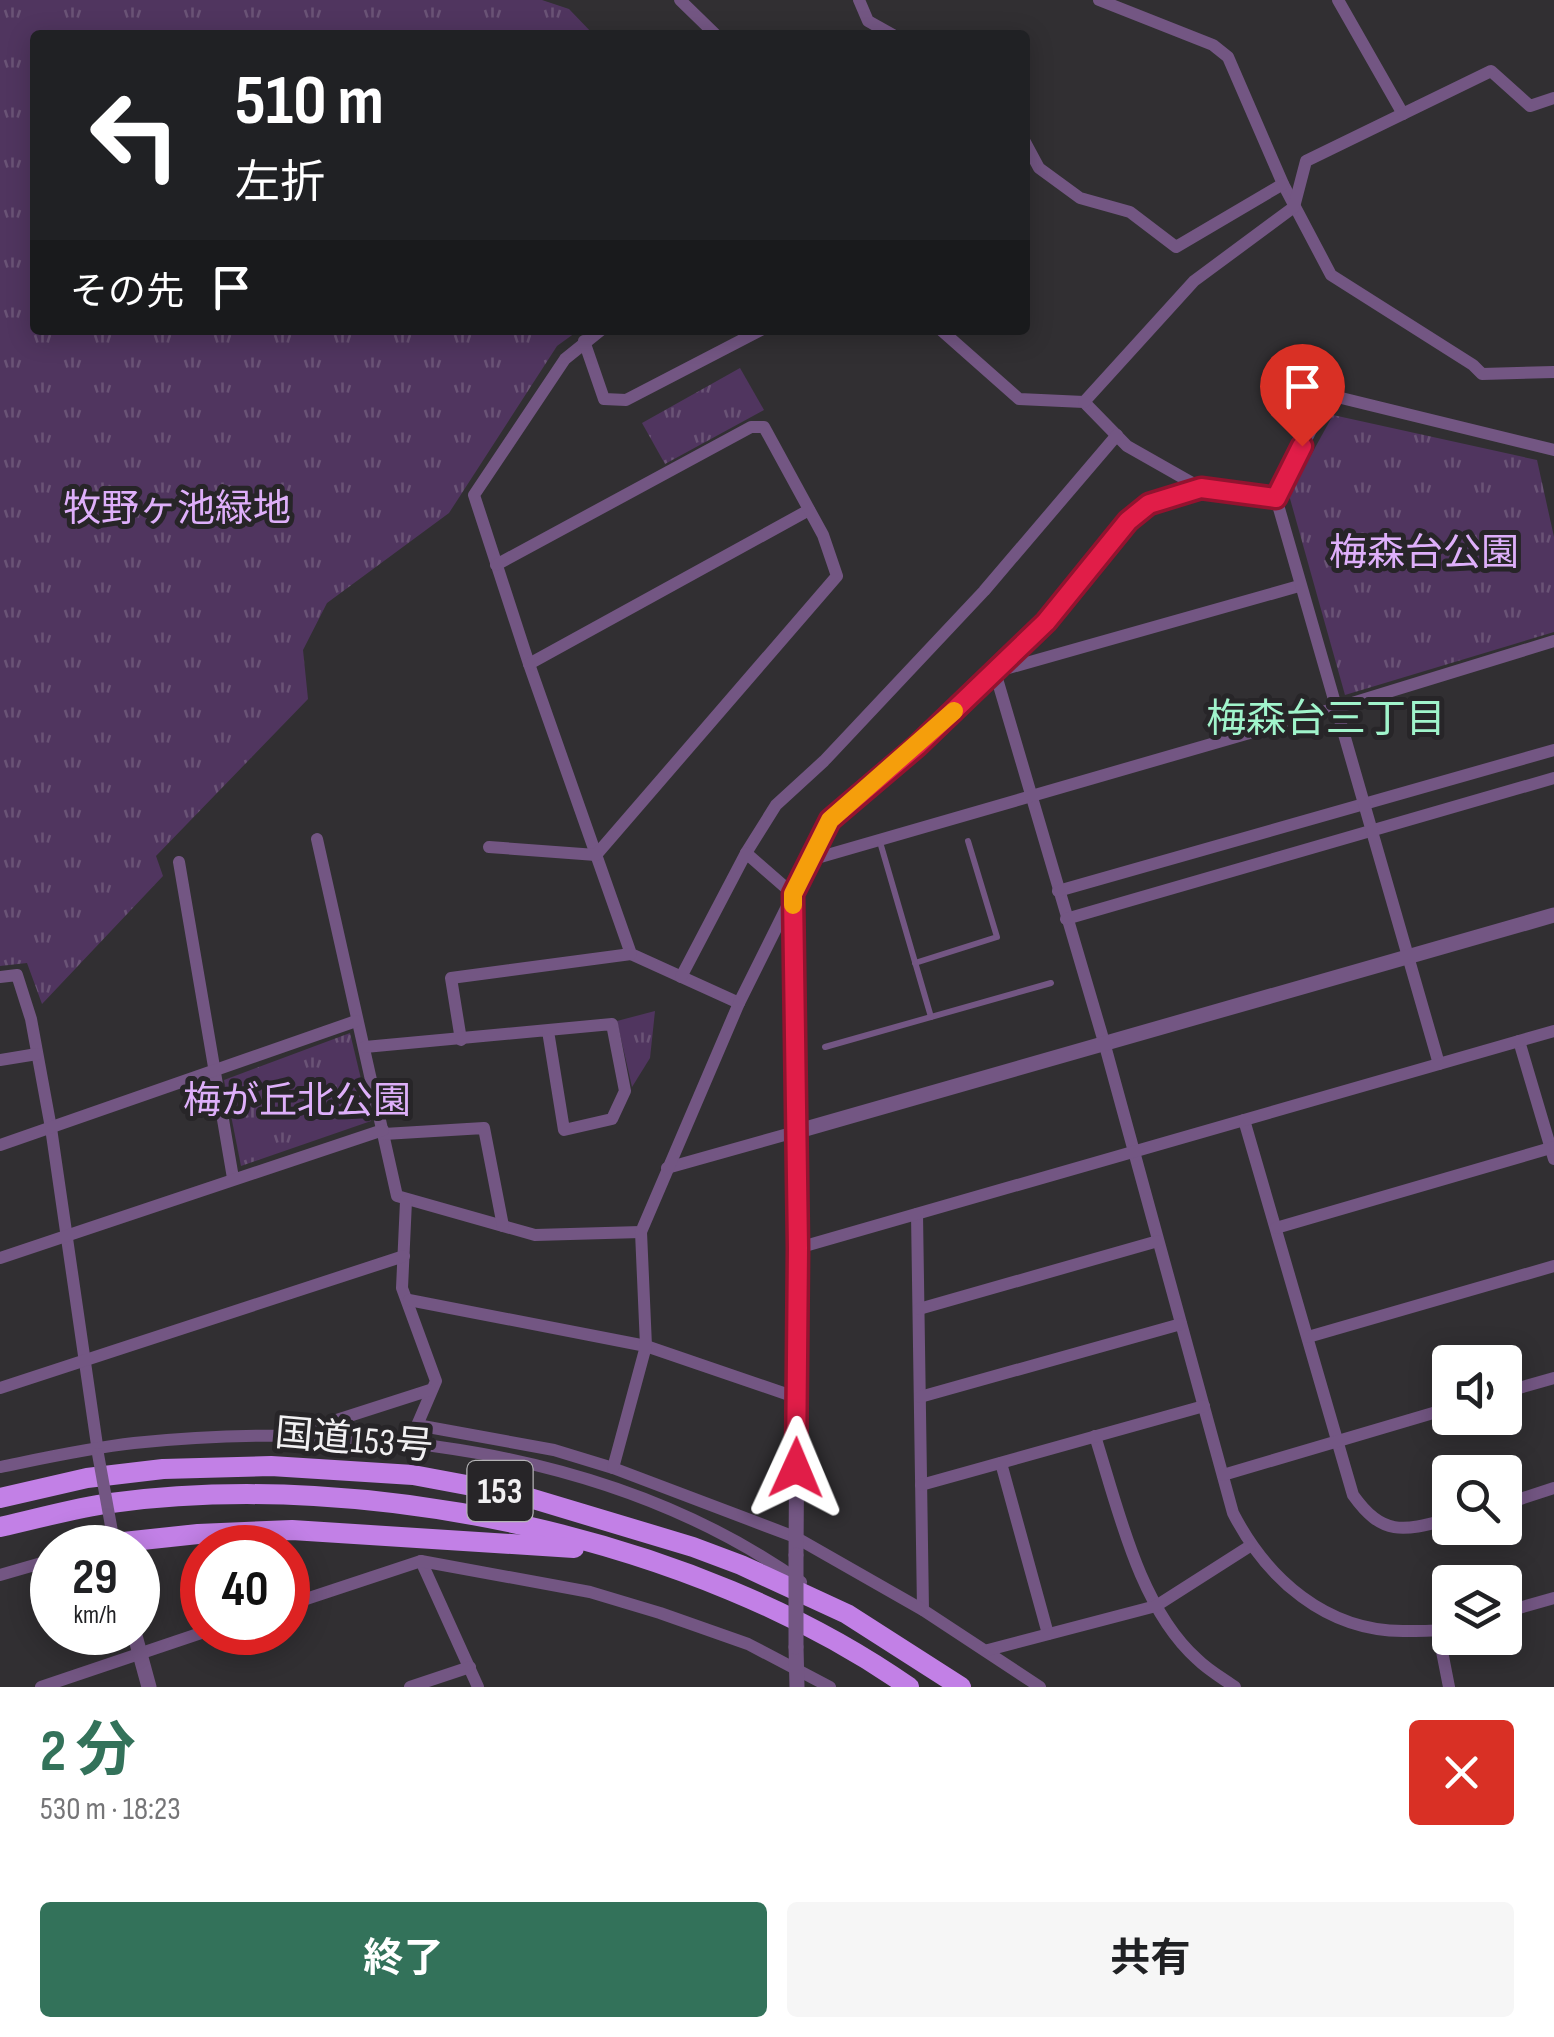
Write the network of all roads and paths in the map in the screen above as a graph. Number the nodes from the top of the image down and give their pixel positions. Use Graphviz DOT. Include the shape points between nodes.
graph roads {
  1 [pos="680,0"];
  2 [pos="859,0"];
  3 [pos="1099,0"];
  4 [pos="1338,0"];
  5 [pos="711,30"];
  6 [pos="884,30"];
  7 [pos="1554,98"];
  8 [pos="1403,114"];
  9 [pos="1030,151"];
  10 [pos="1282,184"];
  11 [pos="1294,208"];
  12 [pos="593,335"];
  13 [pos="751,335"];
  14 [pos="947,335"];
  15 [pos="584,341"];
  16 [pos="1554,372"];
  17 [pos="1084,402"];
  18 [pos="1117,435"];
  19 [pos="1554,450"];
  20 [pos="1201,488"];
  21 [pos="1276,498"];
  22 [pos="810,510"];
  23 [pos="496,565"];
  24 [pos="1299,586"];
  25 [pos="1554,641"];
  26 [pos="529,664"];
  27 [pos="995,672"];
  28 [pos="1336,708"];
  29 [pos="1554,750"];
  30 [pos="1554,778"];
  31 [pos="1029,797"];
  32 [pos="1365,804"];
  33 [pos="1372,830"];
  34 [pos="317,839"];
  35 [pos="880,841"];
  36 [pos="968,841"];
  37 [pos="489,847"];
  38 [pos="746,853"];
  39 [pos="596,855"];
  40 [pos="810,860"];
  41 [pos="179,862"];
  42 [pos="1058,890"];
  43 [pos="793,894"];
  44 [pos="1554,915"];
  45 [pos="1066,918"];
  46 [pos="631,954"];
  47 [pos="1409,958"];
  48 [pos="915,963"];
  49 [pos="681,976"];
  50 [pos="0,977"];
  51 [pos="1052,983"];
  52 [pos="739,1003"];
  53 [pos="931,1018"];
  54 [pos="356,1022"];
  55 [pos="548,1031"];
  56 [pos="1554,1032"];
  57 [pos="460,1040"];
  58 [pos="1520,1041"];
  59 [pos="1104,1042"];
  60 [pos="364,1047"];
  61 [pos="825,1047"];
  62 [pos="36,1054"];
  63 [pos="0,1060"];
  64 [pos="1440,1064"];
  65 [pos="215,1072"];
  66 [pos="1244,1120"];
  67 [pos="51,1128"];
  68 [pos="383,1132"];
  69 [pos="795,1132"];
  70 [pos="0,1145"];
  71 [pos="1553,1151"];
  72 [pos="1134,1152"];
  73 [pos="667,1168"];
  74 [pos="233,1178"];
  75 [pos="406,1201"];
  76 [pos="917,1214"];
  77 [pos="503,1226"];
  78 [pos="1276,1228"];
  79 [pos="641,1232"];
  80 [pos="68,1236"];
  81 [pos="1158,1241"];
  82 [pos="798,1248"];
  83 [pos="404,1256"];
  84 [pos="0,1258"];
  85 [pos="1554,1266"];
  86 [pos="409,1300"];
  87 [pos="918,1309"];
  88 [pos="1181,1324"];
  89 [pos="1308,1336"];
  90 [pos="646,1346"];
  91 [pos="83,1359"];
  92 [pos="1554,1378"];
  93 [pos="1522,1387"];
  94 [pos="0,1388"];
  95 [pos="430,1390"];
  96 [pos="798,1398"];
  97 [pos="920,1398"];
  98 [pos="1204,1406"];
  99 [pos="1432,1413"];
  100 [pos="417,1426"];
  101 [pos="310,1436"];
  102 [pos="1095,1436"];
  103 [pos="1338,1440"];
  104 [pos="412,1442"];
  105 [pos="98,1451"];
  106 [pos="1001,1462"];
  107 [pos="0,1467"];
  108 [pos="613,1468"];
  109 [pos="1222,1476"];
  110 [pos="921,1485"];
  111 [pos="1554,1488"];
  112 [pos="0,1498"];
  113 [pos="1522,1498"];
  114 [pos="1432,1524"];
  115 [pos="108,1525"];
  116 [pos="0,1527"];
  117 [pos="795,1536"];
  118 [pos="160,1538"];
  119 [pos="1250,1546"];
  120 [pos="616,1550"];
  121 [pos="421,1561"];
  122 [pos="30,1566"];
  123 [pos="0,1575"];
  124 [pos="310,1598"];
  125 [pos="1554,1598"];
  126 [pos="1156,1606"];
  127 [pos="1522,1607"];
  128 [pos="923,1610"];
  129 [pos="847,1614"];
  130 [pos="1432,1630"];
  131 [pos="1048,1634"];
  132 [pos="988,1650"];
  133 [pos="136,1655"];
  134 [pos="139,1655"];
  135 [pos="1446,1655"];
  136 [pos="470,1666"];
  137 [pos="796,1668"];
  138 [pos="41,1687"];
  139 [pos="149,1687"];
  140 [pos="410,1687"];
  141 [pos="478,1687"];
  142 [pos="797,1687"];
  143 [pos="830,1687"];
  144 [pos="909,1687"];
  145 [pos="961,1687"];
  146 [pos="1040,1687"];
  147 [pos="1234,1687"];
  148 [pos="1449,1687"];
  1 -- 5 [label="street"];
  2 -- 6 [label="street" via="868,21"];
  3 -- 10 [label="street" via="1228,57"];
  4 -- 8 [label="street"];
  7 -- 8 [label="street" via="1530,106 1490,72"];
  8 -- 11 [label="street" via="1306,162"];
  9 -- 10 [label="street" via="1039,168 1080,198 1130,212 1176,248"];
  10 -- 11 [label="street"];
  11 -- 16 [label="street" via="1330,275 1482,374"];
  11 -- 17 [label="street" via="1194,281"];
  12 -- 15 [label="street"];
  13 -- 15 [label="street" via="626,400 604,399"];
  14 -- 17 [label="street" via="1019,398"];
  15 -- 23 [label="street" via="474,495"];
  17 -- 18 [label="street"];
  18 -- 20 [label="street"];
  18 -- 38 [label="street" via="984,592 776,805"];
  19 -- 21 [label="street" via="1329,395"];
  20 -- 21 [label="street"];
  20 -- 27 [label="street" via="1149,504 1128,521 1046,622"];
  21 -- 24 [label="street"];
  22 -- 23 [label="street" via="764,427 751,426"];
  22 -- 26 [label="street"];
  22 -- 39 [label="street" via="837,576"];
  23 -- 26 [label="street"];
  24 -- 27 [label="street"];
  24 -- 28 [label="street"];
  25 -- 28 [label="street"];
  26 -- 39 [label="street"];
  27 -- 31 [label="street"];
  27 -- 40 [label="street" via="830,820"];
  28 -- 31 [label="street"];
  28 -- 32 [label="street"];
  29 -- 32 [label="street"];
  30 -- 33 [label="street"];
  31 -- 35 [label="street"];
  31 -- 42 [label="street"];
  32 -- 33 [label="street"];
  32 -- 42 [label="street"];
  33 -- 45 [label="street"];
  33 -- 47 [label="street"];
  34 -- 54 [label="street"];
  35 -- 40 [label="street"];
  35 -- 48 [label="lane"];
  36 -- 48 [label="lane" via="997,937"];
  37 -- 39 [label="street"];
  38 -- 43 [label="street"];
  38 -- 49 [label="street"];
  39 -- 46 [label="street"];
  40 -- 43 [label="street"];
  41 -- 65 [label="street"];
  42 -- 45 [label="street"];
  43 -- 52 [label="street"];
  43 -- 69 [label="street"];
  44 -- 47 [label="street"];
  45 -- 59 [label="street"];
  46 -- 49 [label="street"];
  46 -- 57 [label="street" via="451,978"];
  47 -- 59 [label="street"];
  47 -- 64 [label="street"];
  48 -- 53 [label="lane"];
  49 -- 52 [label="street"];
  50 -- 62 [label="street" via="17,975"];
  51 -- 53 [label="lane"];
  52 -- 73 [label="street"];
  53 -- 61 [label="lane"];
  54 -- 60 [label="street"];
  54 -- 65 [label="street"];
  55 -- 55 [label="street" via="612,1024 626,1091 612,1119 564,1130"];
  55 -- 57 [label="street"];
  56 -- 58 [label="street"];
  57 -- 60 [label="street"];
  58 -- 64 [label="street"];
  58 -- 71 [label="street"];
  59 -- 69 [label="street"];
  59 -- 72 [label="street"];
  60 -- 68 [label="street"];
  62 -- 63 [label="street"];
  62 -- 67 [label="street"];
  64 -- 66 [label="street"];
  65 -- 67 [label="street"];
  65 -- 74 [label="street"];
  66 -- 72 [label="street"];
  66 -- 78 [label="street"];
  67 -- 70 [label="street"];
  67 -- 80 [label="street"];
  68 -- 74 [label="street"];
  68 -- 75 [label="street" via="397,1196"];
  68 -- 77 [label="street" via="484,1128"];
  69 -- 73 [label="street"];
  69 -- 82 [label="street"];
  71 -- 78 [label="street"];
  72 -- 76 [label="street"];
  72 -- 81 [label="street"];
  73 -- 79 [label="street"];
  74 -- 80 [label="street"];
  75 -- 77 [label="street"];
  75 -- 83 [label="street"];
  76 -- 82 [label="street"];
  76 -- 87 [label="street"];
  77 -- 79 [label="street" via="536,1236"];
  78 -- 89 [label="street"];
  79 -- 90 [label="street"];
  80 -- 84 [label="street"];
  80 -- 91 [label="street"];
  81 -- 87 [label="street"];
  81 -- 88 [label="street"];
  82 -- 96 [label="street"];
  83 -- 86 [label="street" via="402,1288"];
  83 -- 91 [label="street"];
  85 -- 89 [label="street"];
  86 -- 90 [label="street"];
  86 -- 95 [label="street" via="436,1380"];
  87 -- 97 [label="street"];
  88 -- 97 [label="street"];
  88 -- 98 [label="street"];
  89 -- 103 [label="street"];
  90 -- 96 [label="street"];
  90 -- 108 [label="street"];
  91 -- 94 [label="street"];
  91 -- 105 [label="street"];
  92 -- 93 [label="street"];
  95 -- 100 [label="street"];
  95 -- 101 [label="street" via="318,1426"];
  96 -- 117 [label="street"];
  97 -- 110 [label="street"];
  98 -- 102 [label="street"];
  98 -- 109 [label="street"];
  99 -- 103 [label="street"];
  100 -- 104 [label="street"];
  100 -- 108 [label="street" via="554,1450"];
  101 -- 104 [label="street"];
  101 -- 105 [label="street" via="137,1443"];
  102 -- 106 [label="street"];
  102 -- 126 [label="street" via="1134,1560"];
  103 -- 109 [label="street"];
  103 -- 114 [label="street" via="1353,1494 1369,1517 1393,1528"];
  104 -- 129 [label="street" via="601,1484 700,1522 763,1555"];
  105 -- 107 [label="street"];
  105 -- 115 [label="street, bridge"];
  106 -- 110 [label="street"];
  106 -- 131 [label="street"];
  108 -- 117 [label="street"];
  109 -- 119 [label="street"];
  110 -- 128 [label="street"];
  111 -- 113 [label="street"];
  112 -- 129 [label="highway, 国道153号 / 153" via="163,1469 271,1466 413,1475 520,1495 693,1547"];
  116 -- 120 [label="highway, 国道153号 / 153" via="111,1503 326,1496 422,1504"];
  117 -- 128 [label="street"];
  117 -- 137 [label="street, bridge"];
  118 -- 120 [label="highway" via="292,1530"];
  119 -- 126 [label="street"];
  119 -- 130 [label="street" via="1285,1586 1330,1615 1380,1631"];
  120 -- 144 [label="highway, 国道153号 / 153" via="776,1612"];
  121 -- 124 [label="street"];
  121 -- 136 [label="street"];
  121 -- 137 [label="street" via="590,1592 748,1644"];
  122 -- 123 [label="street"];
  125 -- 127 [label="street"];
  126 -- 131 [label="street"];
  126 -- 147 [label="street" via="1195,1658"];
  128 -- 132 [label="street"];
  129 -- 145 [label="highway, 国道153号 / 153"];
  131 -- 132 [label="street"];
  132 -- 146 [label="street"];
  133 -- 138 [label="street"];
  134 -- 139 [label="street"];
  135 -- 148 [label="street"];
  136 -- 140 [label="street"];
  136 -- 141 [label="street"];
  137 -- 142 [label="street"];
  137 -- 143 [label="street"];
}
